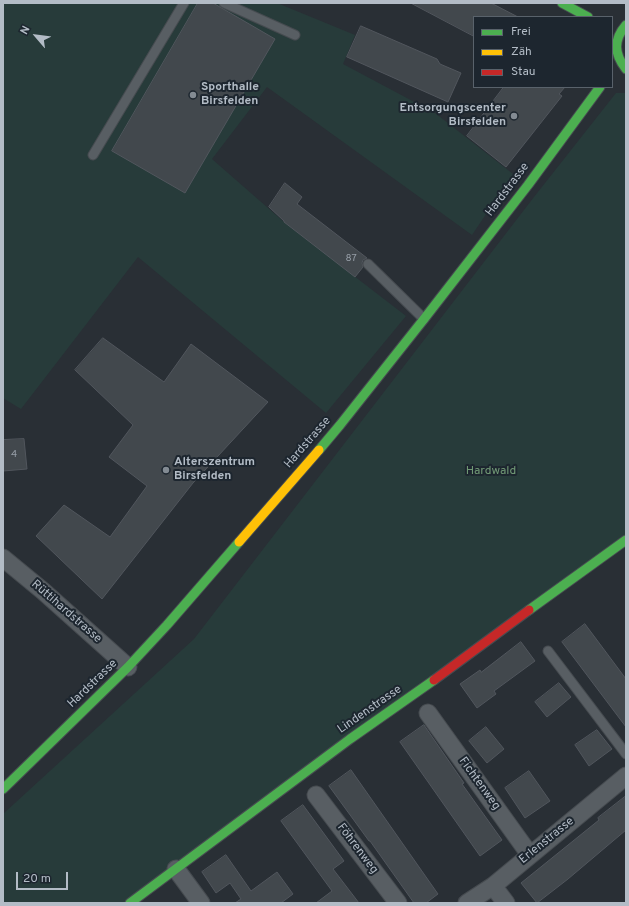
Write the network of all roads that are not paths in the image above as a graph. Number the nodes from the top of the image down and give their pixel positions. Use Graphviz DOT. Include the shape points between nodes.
graph roads {
  1 [pos="184,3"];
  2 [pos="224,3"];
  3 [pos="562,3"];
  4 [pos="586,16"];
  5 [pos="626,26"];
  6 [pos="616,31"];
  7 [pos="295,35"];
  8 [pos="621,67"];
  9 [pos="599,88"];
  10 [pos="93,155"];
  11 [pos="368,264"];
  12 [pos="424,319"];
  13 [pos="626,540"];
  14 [pos="3,558"];
  15 [pos="548,651"];
  16 [pos="128,666"];
  17 [pos="428,713"];
  18 [pos="626,754"];
  19 [pos="626,776"];
  20 [pos="3,789"];
  21 [pos="316,795"];
  22 [pos="530,855"];
  23 [pos="176,869"];
  24 [pos="493,886"];
  25 [pos="130,903"];
  26 [pos="201,903"];
  27 [pos="398,903"];
  28 [pos="467,903"];
  29 [pos="506,903"];
  1 -- 10 [label="lane"];
  2 -- 7 [label="lane"];
  3 -- 4 [label="street"];
  5 -- 6 [label="street"];
  6 -- 8 [label="street" via="617,56"];
  9 -- 12 [label="street, Hardstrasse"];
  11 -- 12 [label="lane"];
  12 -- 16 [label="street, Hardstrasse" via="340,425 167,625"];
  13 -- 23 [label="street, Lindenstrasse" via="350,739"];
  14 -- 16 [label="street, Rüttihardstrasse"];
  15 -- 18 [label="lane"];
  16 -- 20 [label="street, Hardstrasse"];
  17 -- 22 [label="street, Fichtenweg"];
  19 -- 22 [label="street, Erlenstrasse"];
  21 -- 27 [label="street, Föhrenweg"];
  22 -- 24 [label="street, Erlenstrasse"];
  23 -- 25 [label="street, Lindenstrasse"];
  23 -- 26 [label="street"];
  24 -- 28 [label="street, Erlenstrasse"];
  24 -- 29 [label="street"];
}
